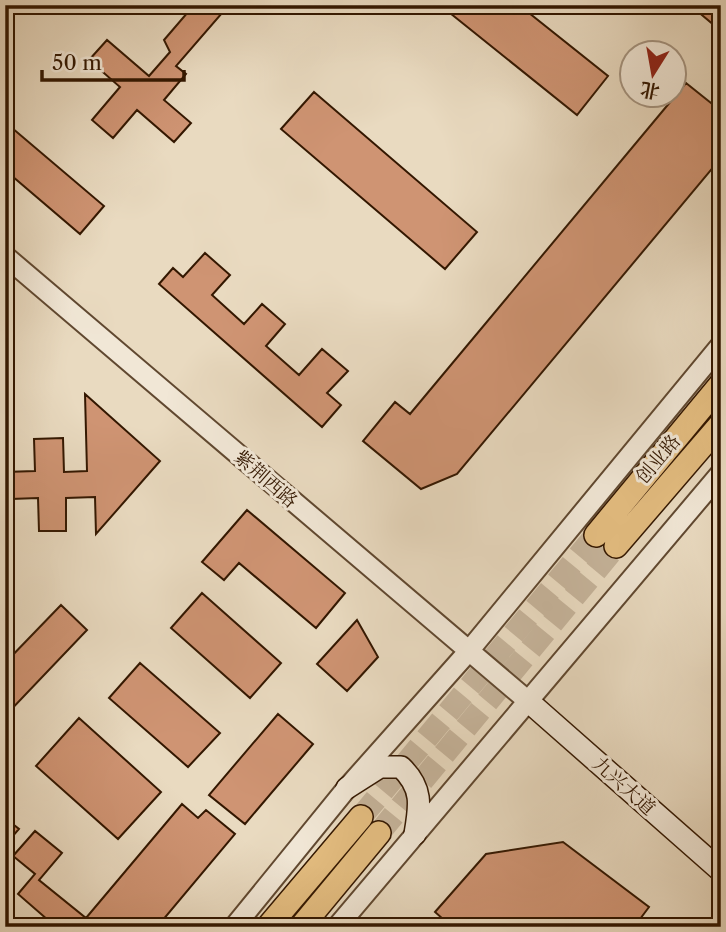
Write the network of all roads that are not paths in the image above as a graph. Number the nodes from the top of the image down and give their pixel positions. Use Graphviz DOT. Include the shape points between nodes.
graph roads {
  1 [pos="5,256"];
  2 [pos="721,345"];
  3 [pos="721,384"];
  4 [pos="721,424"];
  5 [pos="721,473"];
  6 [pos="596,535"];
  7 [pos="616,546"];
  8 [pos="468,652"];
  9 [pos="528,701"];
  10 [pos="347,788"];
  11 [pos="361,817"];
  12 [pos="379,833"];
  13 [pos="415,834"];
  14 [pos="721,871"];
  15 [pos="234,927"];
  16 [pos="268,927"];
  17 [pos="301,927"];
  18 [pos="337,927"];
  1 -- 8 [label="street, 紫荆西路"];
  2 -- 8 [label="street"];
  3 -- 6 [label="main road, 创业路"];
  4 -- 7 [label="main road, 创业路"];
  5 -- 9 [label="street"];
  8 -- 9 [label="street, 紫荆西路"];
  8 -- 10 [label="street"];
  9 -- 13 [label="street"];
  9 -- 14 [label="main road, 九兴大道"];
  10 -- 13 [label="main road" via="380,767 401,767 412,778 421,803"];
  10 -- 15 [label="street"];
  11 -- 16 [label="main road"];
  12 -- 17 [label="main road"];
  13 -- 18 [label="street"];
}
